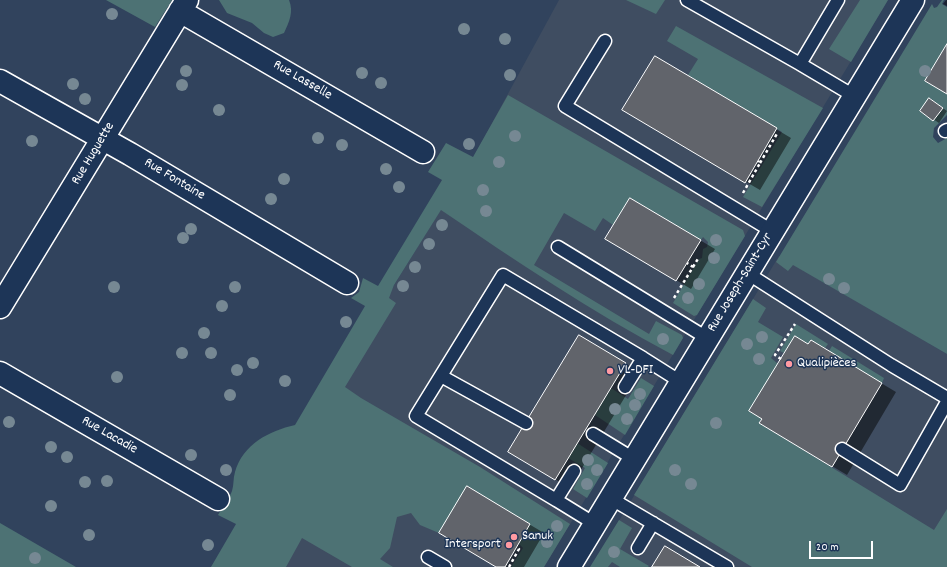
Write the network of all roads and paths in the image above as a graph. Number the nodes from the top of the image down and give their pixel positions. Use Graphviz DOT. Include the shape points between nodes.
graph roads {
  1 [pos="687,0"];
  2 [pos="838,0"];
  3 [pos="913,0"];
  4 [pos="184,6"];
  5 [pos="605,41"];
  6 [pos="800,64"];
  7 [pos="0,81"];
  8 [pos="854,96"];
  9 [pos="778,132"];
  10 [pos="103,139"];
  11 [pos="424,152"];
  12 [pos="746,188"];
  13 [pos="772,231"];
  14 [pos="558,247"];
  15 [pos="699,257"];
  16 [pos="687,263"];
  17 [pos="693,267"];
  18 [pos="747,273"];
  19 [pos="347,283"];
  20 [pos="671,302"];
  21 [pos="0,307"];
  22 [pos="795,324"];
  23 [pos="707,338"];
  24 [pos="643,358"];
  25 [pos="781,359"];
  26 [pos="0,373"];
  27 [pos="441,376"];
  28 [pos="681,382"];
  29 [pos="625,387"];
  30 [pos="947,398"];
  31 [pos="947,402"];
  32 [pos="526,424"];
  33 [pos="592,434"];
  34 [pos="842,449"];
  35 [pos="634,460"];
  36 [pos="574,471"];
  37 [pos="610,498"];
  38 [pos="218,499"];
  39 [pos="556,500"];
  40 [pos="653,523"];
  41 [pos="595,524"];
  42 [pos="517,547"];
  43 [pos="638,548"];
  44 [pos="428,558"];
  45 [pos="445,567"];
  46 [pos="509,567"];
  47 [pos="569,567"];
  48 [pos="727,567"];
  1 -- 6 [label="lane"];
  2 -- 6 [label="lane"];
  3 -- 8 [label="street, Rue Joseph-Saint-Cyr"];
  4 -- 10 [label="street, Rue Huguette"];
  4 -- 11 [label="street, Rue Lasselle"];
  5 -- 13 [label="lane" via="565,106"];
  6 -- 8 [label="lane"];
  7 -- 10 [label="street, Rue Fontaine"];
  8 -- 13 [label="street, Rue Joseph-Saint-Cyr"];
  9 -- 12 [label="path"];
  10 -- 19 [label="street, Rue Fontaine"];
  10 -- 21 [label="street, Rue Huguette"];
  13 -- 18 [label="street, Rue Joseph-Saint-Cyr"];
  14 -- 23 [label="lane"];
  15 -- 17 [label="path"];
  16 -- 17 [label="path"];
  17 -- 20 [label="path"];
  18 -- 23 [label="street, Rue Joseph-Saint-Cyr"];
  18 -- 30 [label="lane"];
  22 -- 25 [label="path" via="775,355"];
  23 -- 28 [label="street, Rue Joseph-Saint-Cyr"];
  24 -- 27 [label="lane" via="503,275"];
  24 -- 28 [label="lane"];
  24 -- 29 [label="lane"];
  26 -- 38 [label="street, Rue Lacadie"];
  27 -- 32 [label="lane"];
  27 -- 39 [label="lane" via="416,416"];
  28 -- 35 [label="street, Rue Joseph-Saint-Cyr"];
  31 -- 34 [label="lane" via="900,485"];
  33 -- 35 [label="lane"];
  35 -- 37 [label="street, Rue Joseph-Saint-Cyr"];
  36 -- 39 [label="lane"];
  37 -- 40 [label="lane"];
  37 -- 41 [label="street, Rue Joseph-Saint-Cyr"];
  39 -- 41 [label="lane"];
  40 -- 43 [label="lane"];
  40 -- 48 [label="lane"];
  41 -- 47 [label="street, Rue Joseph-Saint-Cyr"];
  42 -- 46 [label="path" via="519,549"];
  44 -- 45 [label="lane"];
}
